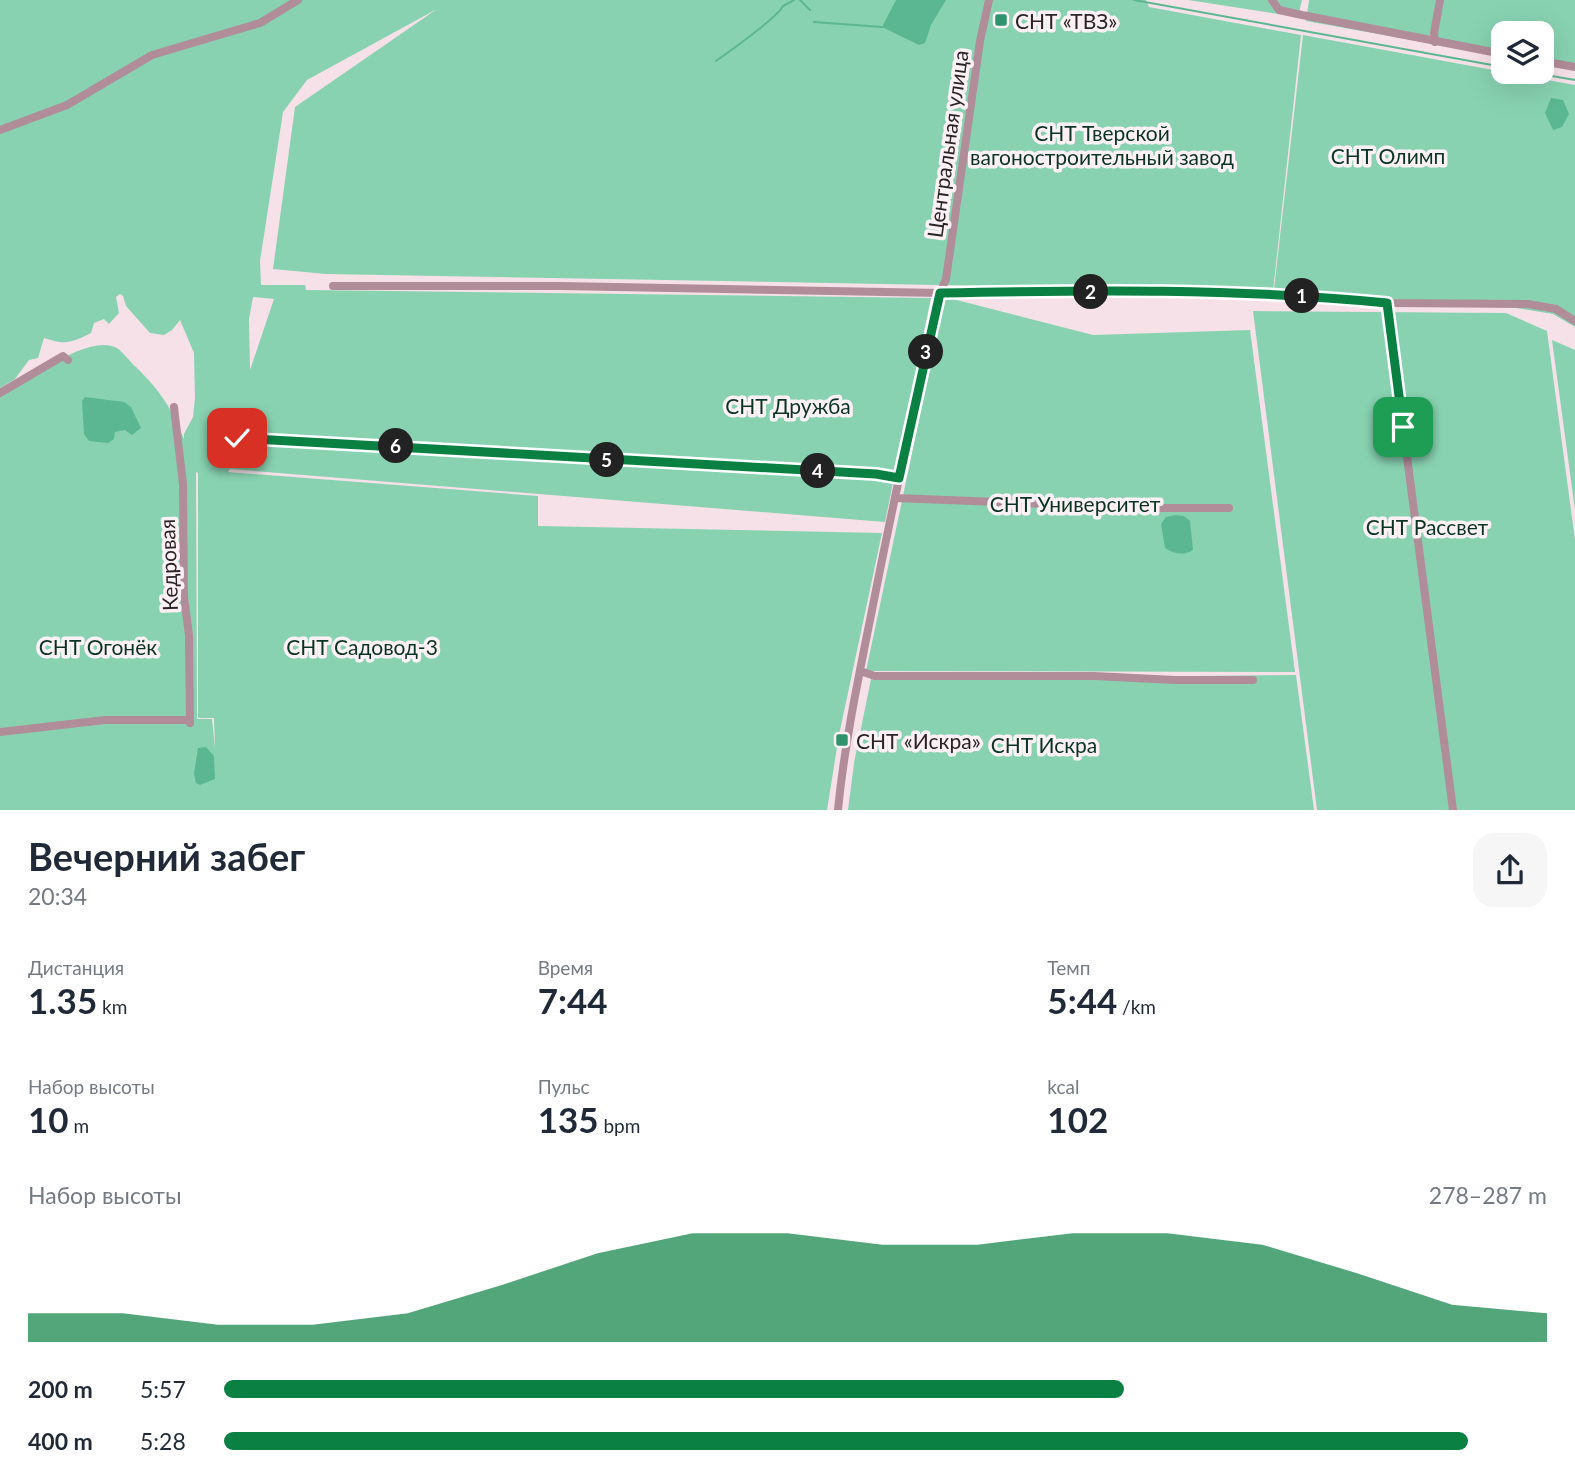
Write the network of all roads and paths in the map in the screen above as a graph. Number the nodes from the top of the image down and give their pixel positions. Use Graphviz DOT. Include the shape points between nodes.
graph roads {
  1 [pos="298,0"];
  2 [pos="989,0"];
  3 [pos="1272,0"];
  4 [pos="1440,0"];
  5 [pos="1435,42"];
  6 [pos="1491,52"];
  7 [pos="1554,63"];
  8 [pos="1575,67"];
  9 [pos="0,130"];
  10 [pos="333,286"];
  11 [pos="940,293"];
  12 [pos="1387,303"];
  13 [pos="1575,321"];
  14 [pos="68,360"];
  15 [pos="0,393"];
  16 [pos="174,407"];
  17 [pos="237,438"];
  18 [pos="899,478"];
  19 [pos="895,498"];
  20 [pos="1230,508"];
  21 [pos="860,671"];
  22 [pos="1253,680"];
  23 [pos="0,732"];
  24 [pos="838,810"];
  25 [pos="1453,810"];
  1 -- 9 [label="street" via="260,23 152,54 67,104"];
  2 -- 11 [label="street, Центральная улица" via="946,279"];
  3 -- 5 [label="street" via="1279,10"];
  4 -- 5 [label="street"];
  5 -- 6 [label="street"];
  7 -- 8 [label="street"];
  10 -- 11 [label="street"];
  11 -- 12 [label="street" via="1226,293"];
  11 -- 18 [label="street, Центральная улица"];
  12 -- 13 [label="street" via="1528,304 1556,309"];
  12 -- 25 [label="street"];
  14 -- 15 [label="street" via="63,356"];
  16 -- 23 [label="street, Кедровая" via="183,484 190,721 105,720"];
  17 -- 18 [label="street"];
  18 -- 19 [label="street, Центральная улица"];
  19 -- 20 [label="street"];
  19 -- 21 [label="street, Центральная улица"];
  21 -- 22 [label="street" via="875,676"];
  21 -- 24 [label="street, Центральная улица"];
}
